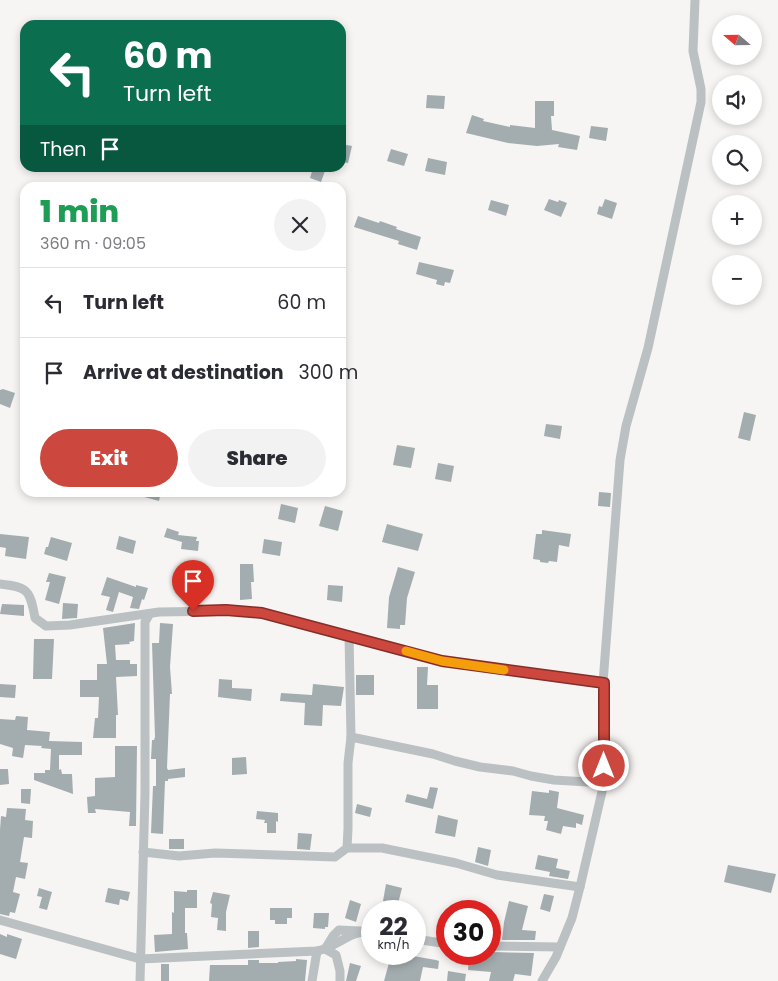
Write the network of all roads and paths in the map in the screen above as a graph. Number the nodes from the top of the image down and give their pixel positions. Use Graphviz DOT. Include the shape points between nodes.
graph roads {
  1 [pos="695,0"];
  2 [pos="0,584"];
  3 [pos="149,615"];
  4 [pos="349,635"];
  5 [pos="604,683"];
  6 [pos="351,737"];
  7 [pos="604,783"];
  8 [pos="347,848"];
  9 [pos="143,852"];
  10 [pos="580,887"];
  11 [pos="0,920"];
  12 [pos="361,931"];
  13 [pos="501,946"];
  14 [pos="560,947"];
  15 [pos="321,950"];
  16 [pos="140,960"];
  17 [pos="140,981"];
  18 [pos="312,981"];
  19 [pos="340,981"];
  20 [pos="542,981"];
  1 -- 5 [label="street" via="693,50 701,102 648,348 620,460"];
  2 -- 3 [label="street" via="20,586 28,593 35,618 46,626"];
  3 -- 4 [label="street" via="226,610 262,613"];
  3 -- 9 [label="street" via="145,622"];
  4 -- 5 [label="street" via="442,661"];
  4 -- 6 [label="street"];
  5 -- 7 [label="street"];
  6 -- 7 [label="street" via="480,767 513,770 554,780"];
  6 -- 8 [label="street"];
  7 -- 10 [label="street"];
  8 -- 9 [label="street" via="335,857 215,853 179,856"];
  8 -- 10 [label="street" via="382,848 497,875"];
  9 -- 16 [label="street"];
  10 -- 14 [label="street"];
  11 -- 16 [label="street"];
  12 -- 15 [label="street"];
  13 -- 14 [label="street"];
  14 -- 20 [label="street"];
  15 -- 16 [label="street"];
  15 -- 18 [label="street"];
  15 -- 19 [label="street" via="336,955"];
  16 -- 17 [label="street"];
}
